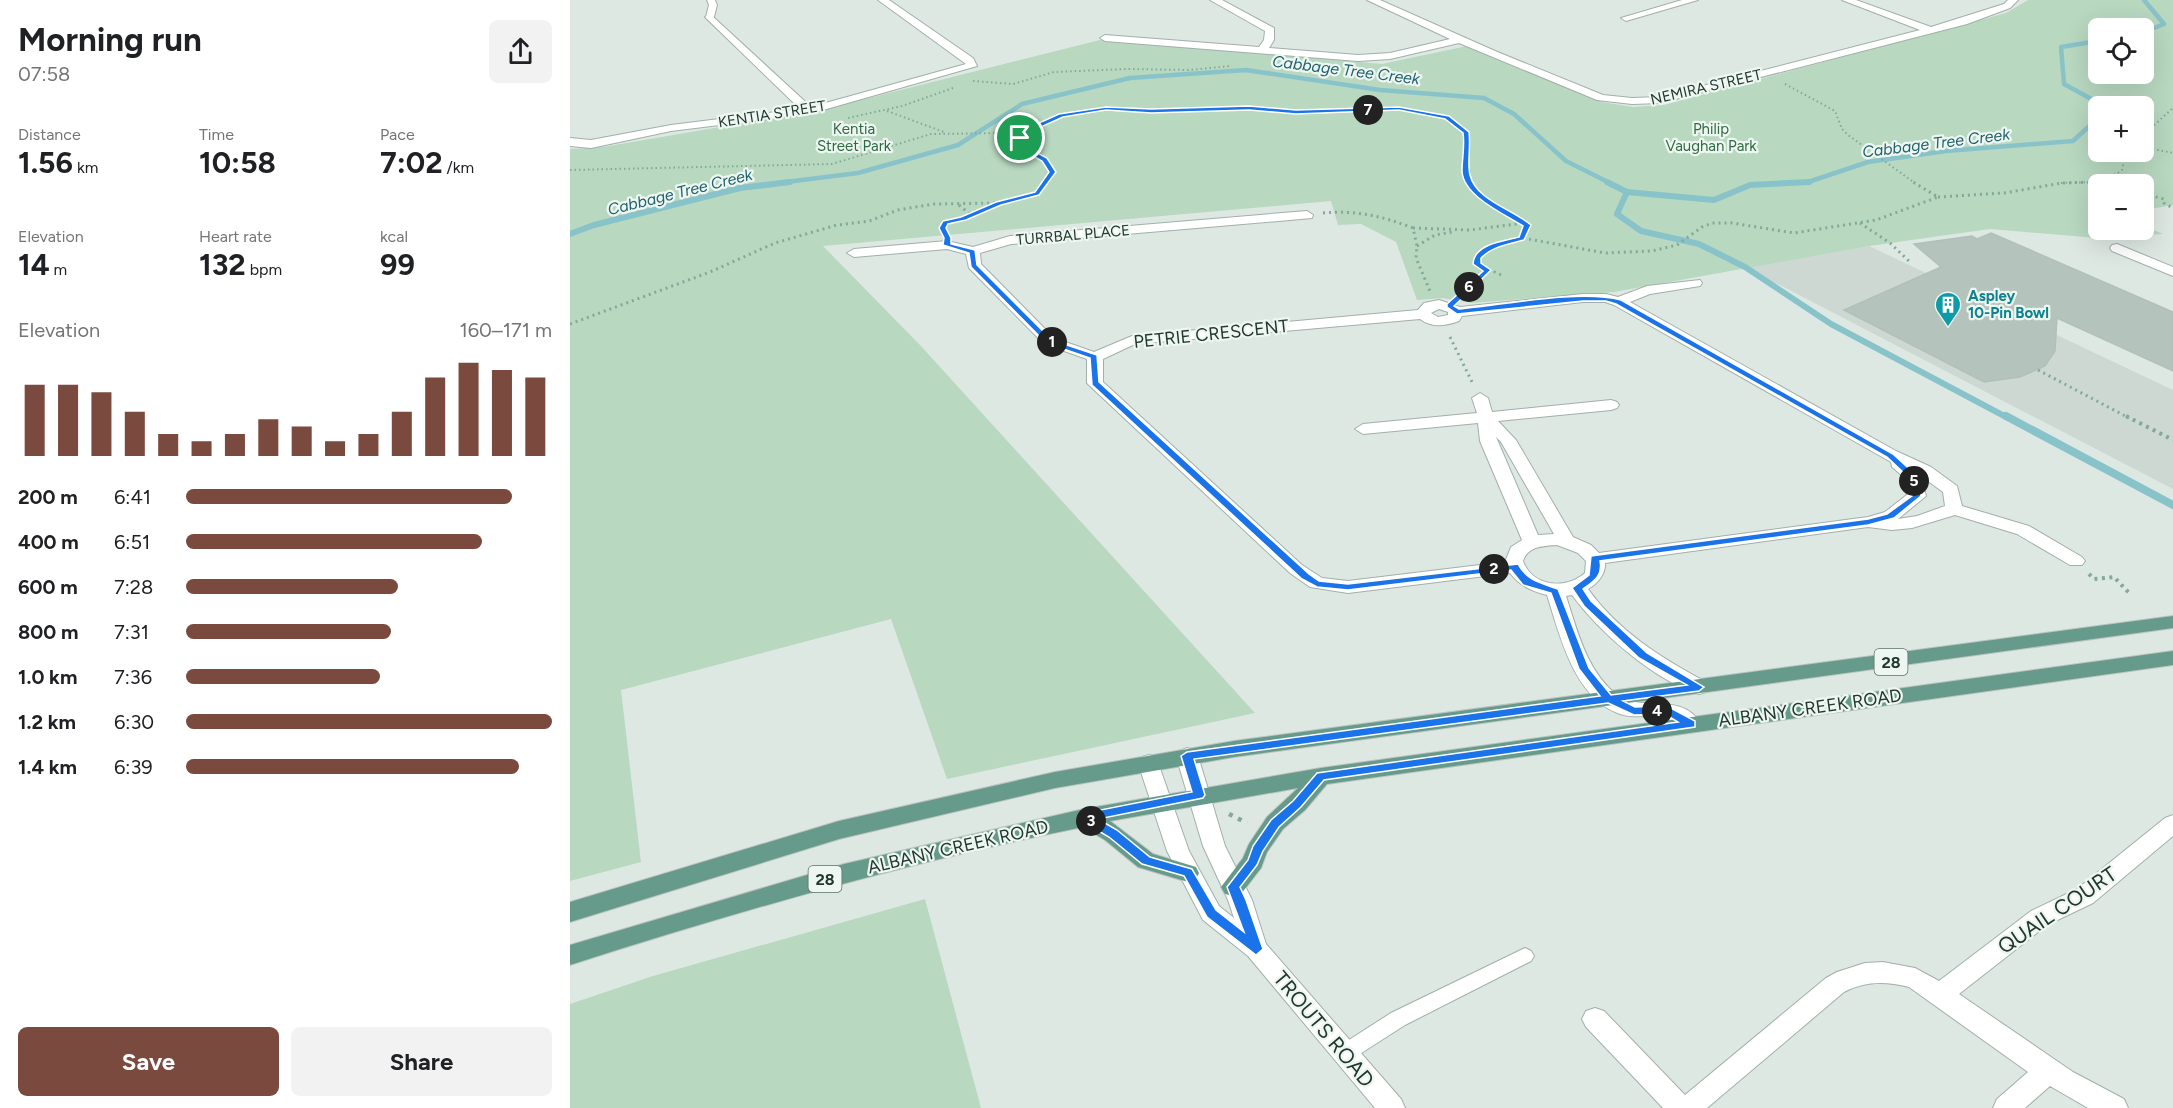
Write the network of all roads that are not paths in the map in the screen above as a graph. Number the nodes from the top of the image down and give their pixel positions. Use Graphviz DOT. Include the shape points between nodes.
graph roads {
  1 [pos="711,0"];
  2 [pos="883,0"];
  3 [pos="1215,0"];
  4 [pos="1399,0"];
  5 [pos="1693,0"];
  6 [pos="1847,0"];
  7 [pos="2013,0"];
  8 [pos="1377,2"];
  9 [pos="710,17"];
  10 [pos="1626,18"];
  11 [pos="1930,30"];
  12 [pos="1105,38"];
  13 [pos="1462,39"];
  14 [pos="1263,49"];
  15 [pos="809,111"];
  16 [pos="570,142"];
  17 [pos="1307,215"];
  18 [pos="2116,248"];
  19 [pos="973,251"];
  20 [pos="854,253"];
  21 [pos="2173,272"];
  22 [pos="1695,284"];
  23 [pos="1619,302"];
  24 [pos="1448,307"];
  25 [pos="1423,314"];
  26 [pos="1095,357"];
  27 [pos="1480,398"];
  28 [pos="1611,405"];
  29 [pos="1486,417"];
  30 [pos="1363,429"];
  31 [pos="1890,455"];
  32 [pos="1954,509"];
  33 [pos="1868,522"];
  34 [pos="1566,540"];
  35 [pos="1532,542"];
  36 [pos="1594,558"];
  37 [pos="2076,561"];
  38 [pos="1514,567"];
  39 [pos="1577,588"];
  40 [pos="1555,591"];
  41 [pos="2173,622"];
  42 [pos="2173,658"];
  43 [pos="1699,687"];
  44 [pos="1609,699"];
  45 [pos="1691,724"];
  46 [pos="1187,756"];
  47 [pos="1149,763"];
  48 [pos="1321,776"];
  49 [pos="1199,795"];
  50 [pos="1161,802"];
  51 [pos="1084,817"];
  52 [pos="2173,825"];
  53 [pos="1188,873"];
  54 [pos="1233,887"];
  55 [pos="570,912"];
  56 [pos="1256,949"];
  57 [pos="570,955"];
  58 [pos="1525,957"];
  59 [pos="1941,994"];
  60 [pos="1595,1019"];
  61 [pos="1345,1053"];
  62 [pos="2049,1070"];
  63 [pos="1392,1108"];
  64 [pos="1680,1108"];
  65 [pos="1688,1108"];
  66 [pos="2006,1108"];
  67 [pos="2115,1108"];
  1 -- 9 [label="lane"];
  2 -- 15 [label="street, KENTIA STREET" via="969,60 972,66"];
  3 -- 14 [label="street" via="1270,30"];
  4 -- 8 [label="street"];
  5 -- 10 [label="street"];
  6 -- 11 [label="street"];
  7 -- 11 [label="street, NEMIRA STREET" via="1989,14"];
  8 -- 13 [label="street, NEMIRA STREET"];
  9 -- 15 [label="street"];
  11 -- 13 [label="street, NEMIRA STREET" via="1660,100 1632,101 1601,98"];
  12 -- 14 [label="street"];
  13 -- 14 [label="street" via="1390,56 1358,58"];
  15 -- 16 [label="street, KENTIA STREET" via="670,128 591,144"];
  17 -- 19 [label="street, TURRBAL PLACE" via="1010,240"];
  18 -- 21 [label="street"];
  19 -- 20 [label="street" via="947,245"];
  19 -- 26 [label="street" via="974,265 1049,341"];
  22 -- 23 [label="street" via="1647,290"];
  23 -- 24 [label="street, PETRIE CRESCENT" via="1583,298"];
  23 -- 31 [label="street, PETRIE CRESCENT"];
  24 -- 25 [label="street, PETRIE CRESCENT" via="1429,306"];
  24 -- 25 [label="street, PETRIE CRESCENT" via="1454,318 1443,322"];
  25 -- 26 [label="street, PETRIE CRESCENT" via="1132,340"];
  26 -- 38 [label="street" via="1095,383 1317,584 1373,585"];
  27 -- 29 [label="street"];
  28 -- 29 [label="street"];
  29 -- 30 [label="street"];
  29 -- 34 [label="street" via="1508,440"];
  29 -- 35 [label="street" via="1488,441"];
  31 -- 32 [label="street, PETRIE CRESCENT" via="1926,471 1951,490"];
  31 -- 33 [label="street, PETRIE CRESCENT" via="1913,476 1917,496 1891,516"];
  32 -- 33 [label="street, PETRIE CRESCENT" via="1896,527"];
  32 -- 37 [label="street" via="2023,530"];
  33 -- 36 [label="street, PETRIE CRESCENT"];
  34 -- 35 [label="street"];
  34 -- 36 [label="street" via="1584,548"];
  35 -- 38 [label="street" via="1514,558"];
  36 -- 39 [label="street" via="1594,576"];
  38 -- 40 [label="street" via="1527,582"];
  39 -- 40 [label="street"];
  39 -- 43 [label="street" via="1594,611 1635,649"];
  40 -- 44 [label="street" via="1584,669"];
  41 -- 43 [label="main road, ALBANY CREEK ROAD / 28"];
  42 -- 45 [label="main road, ALBANY CREEK ROAD / 28"];
  43 -- 44 [label="main road, ALBANY CREEK ROAD / 28"];
  44 -- 45 [label="street" via="1634,711 1667,710"];
  44 -- 46 [label="main road, ALBANY CREEK ROAD / 28"];
  45 -- 48 [label="main road, ALBANY CREEK ROAD / 28"];
  46 -- 47 [label="main road, ALBANY CREEK ROAD / 28"];
  46 -- 49 [label="street, TROUTS ROAD"];
  47 -- 50 [label="street, TROUTS ROAD"];
  47 -- 55 [label="main road, ALBANY CREEK ROAD / 28" via="1055,780 839,830"];
  48 -- 49 [label="main road, ALBANY CREEK ROAD / 28"];
  48 -- 54 [label="main road" via="1275,823 1253,862"];
  49 -- 50 [label="main road, ALBANY CREEK ROAD / 28"];
  49 -- 54 [label="street, TROUTS ROAD" via="1214,846"];
  50 -- 51 [label="main road, ALBANY CREEK ROAD / 28"];
  50 -- 53 [label="street, TROUTS ROAD"];
  51 -- 53 [label="main road" via="1146,861"];
  51 -- 57 [label="main road, ALBANY CREEK ROAD / 28" via="842,874"];
  52 -- 59 [label="street, QUAIL COURT" via="2085,896 2039,918"];
  53 -- 56 [label="street, TROUTS ROAD" via="1211,913"];
  54 -- 56 [label="street, TROUTS ROAD"];
  56 -- 61 [label="street, TROUTS ROAD"];
  58 -- 61 [label="lane" via="1398,1019"];
  59 -- 62 [label="street"];
  59 -- 65 [label="street" via="1915,978 1892,972 1852,975"];
  60 -- 64 [label="street"];
  61 -- 63 [label="street, TROUTS ROAD"];
  62 -- 66 [label="street"];
  62 -- 67 [label="street"];
}
